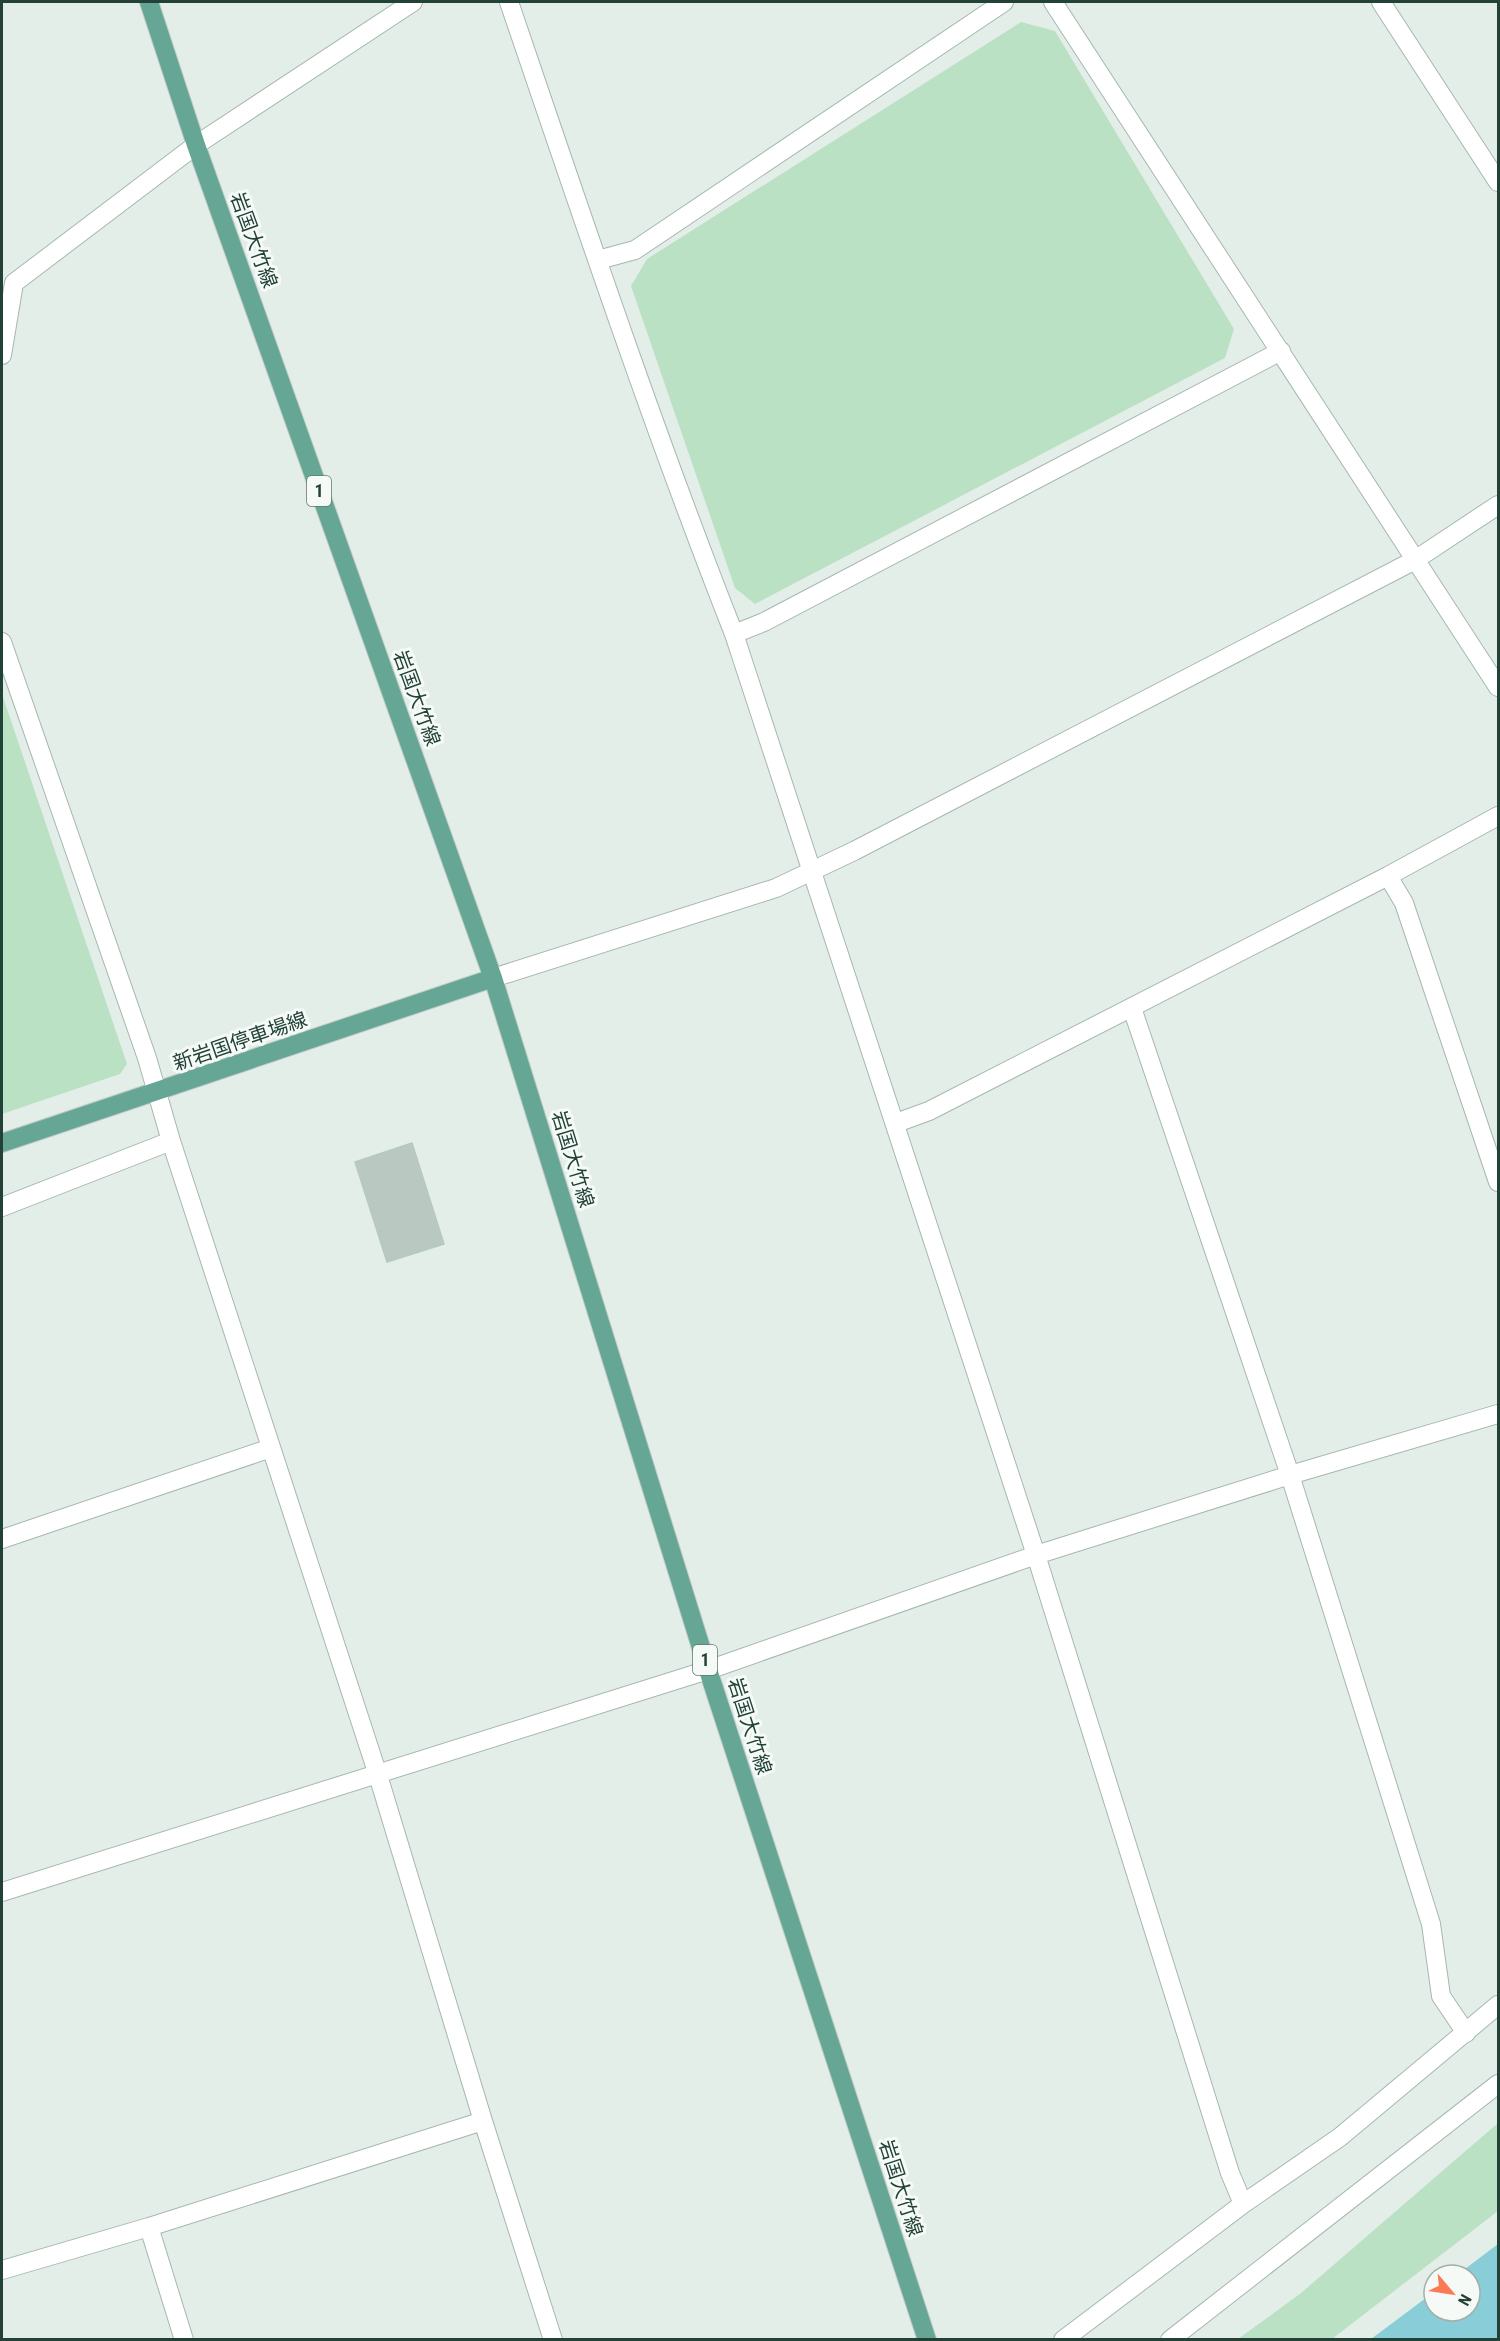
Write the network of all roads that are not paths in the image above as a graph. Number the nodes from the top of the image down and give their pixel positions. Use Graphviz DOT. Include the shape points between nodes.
graph roads {
  1 [pos="149,2"];
  2 [pos="413,2"];
  3 [pos="509,2"];
  4 [pos="1004,2"];
  5 [pos="1053,2"];
  6 [pos="1381,2"];
  7 [pos="196,145"];
  8 [pos="1498,182"];
  9 [pos="598,260"];
  10 [pos="1281,351"];
  11 [pos="2,356"];
  12 [pos="1498,505"];
  13 [pos="1415,560"];
  14 [pos="734,634"];
  15 [pos="2,642"];
  16 [pos="1498,687"];
  17 [pos="1498,816"];
  18 [pos="812,870"];
  19 [pos="1389,876"];
  20 [pos="493,978"];
  21 [pos="1132,1008"];
  22 [pos="157,1093"];
  23 [pos="896,1124"];
  24 [pos="171,1141"];
  25 [pos="2,1143"];
  26 [pos="1498,1182"];
  27 [pos="2,1207"];
  28 [pos="1498,1414"];
  29 [pos="271,1448"];
  30 [pos="1290,1475"];
  31 [pos="2,1539"];
  32 [pos="1036,1555"];
  33 [pos="708,1670"];
  34 [pos="377,1772"];
  35 [pos="2,1892"];
  36 [pos="1498,2005"];
  37 [pos="1466,2033"];
  38 [pos="1498,2084"];
  39 [pos="483,2121"];
  40 [pos="1243,2204"];
  41 [pos="149,2227"];
  42 [pos="2,2270"];
  43 [pos="184,2340"];
  44 [pos="553,2340"];
  45 [pos="927,2340"];
  46 [pos="1063,2340"];
  47 [pos="1170,2340"];
  1 -- 7 [label="main road, 岩国大竹線 / 1"];
  2 -- 7 [label="street"];
  3 -- 9 [label="street"];
  4 -- 9 [label="street" via="635,250"];
  5 -- 10 [label="street"];
  6 -- 8 [label="street"];
  7 -- 11 [label="street" via="14,283"];
  7 -- 20 [label="main road, 岩国大竹線 / 1"];
  9 -- 14 [label="street"];
  10 -- 13 [label="street"];
  10 -- 14 [label="street" via="764,622"];
  12 -- 13 [label="street"];
  13 -- 16 [label="street"];
  13 -- 18 [label="street"];
  14 -- 18 [label="street"];
  15 -- 22 [label="street"];
  17 -- 19 [label="street"];
  18 -- 20 [label="street" via="776,888"];
  18 -- 23 [label="street"];
  19 -- 21 [label="street"];
  19 -- 26 [label="street" via="1404,903"];
  20 -- 22 [label="main road, 新岩国停車場線"];
  20 -- 33 [label="main road, 岩国大竹線 / 1"];
  21 -- 23 [label="street"];
  21 -- 30 [label="street"];
  22 -- 24 [label="street"];
  22 -- 25 [label="main road, 新岩国停車場線"];
  23 -- 32 [label="street"];
  24 -- 27 [label="street"];
  24 -- 29 [label="street"];
  28 -- 30 [label="street"];
  29 -- 31 [label="street"];
  29 -- 34 [label="street"];
  30 -- 32 [label="street"];
  30 -- 37 [label="street" via="1431,1924 1441,1996"];
  32 -- 33 [label="street"];
  32 -- 40 [label="street"];
  33 -- 34 [label="street"];
  33 -- 45 [label="main road, 岩国大竹線 / 1"];
  34 -- 35 [label="street"];
  34 -- 39 [label="street"];
  36 -- 37 [label="street"];
  37 -- 40 [label="street" via="1340,2137"];
  38 -- 47 [label="street"];
  39 -- 41 [label="street"];
  39 -- 44 [label="street"];
  40 -- 46 [label="street"];
  41 -- 42 [label="street"];
  41 -- 43 [label="street"];
}
